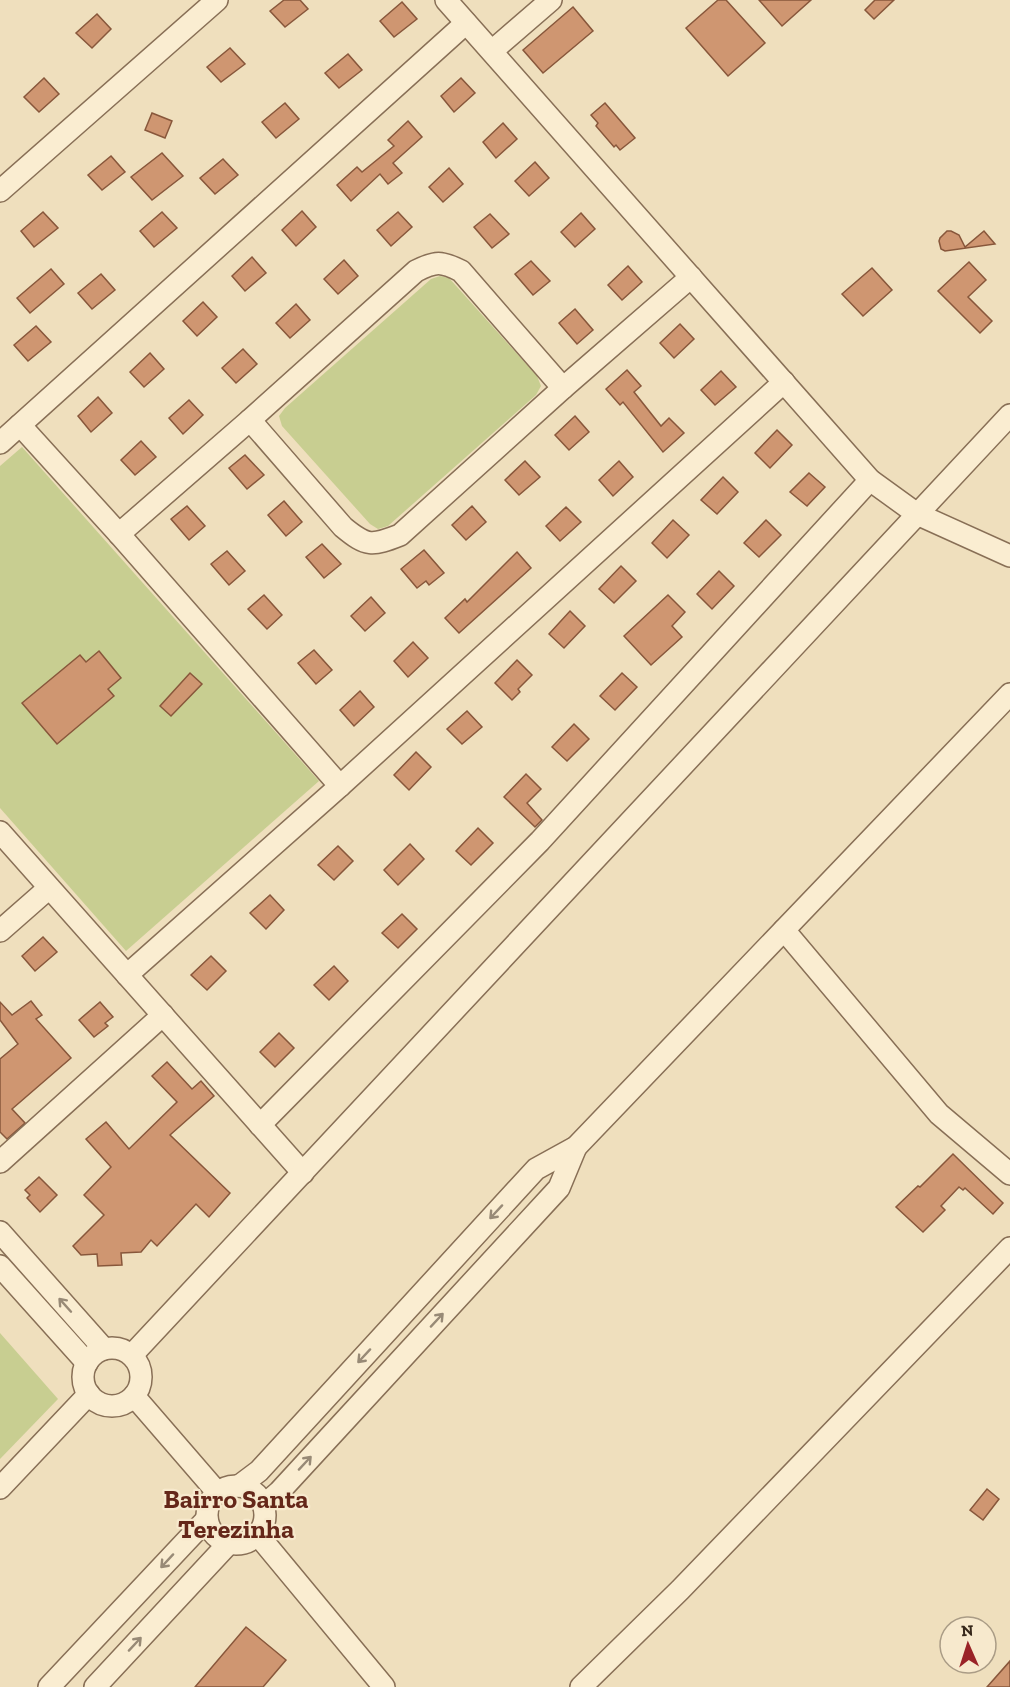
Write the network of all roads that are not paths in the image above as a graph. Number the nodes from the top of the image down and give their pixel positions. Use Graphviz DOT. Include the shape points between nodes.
graph roads {
  1 [pos="217,0"];
  2 [pos="446,0"];
  3 [pos="551,0"];
  4 [pos="466,22"];
  5 [pos="492,51"];
  6 [pos="0,191"];
  7 [pos="691,277"];
  8 [pos="784,382"];
  9 [pos="563,388"];
  10 [pos="1010,416"];
  11 [pos="250,420"];
  12 [pos="20,425"];
  13 [pos="0,443"];
  14 [pos="870,480"];
  15 [pos="917,514"];
  16 [pos="119,534"];
  17 [pos="1010,556"];
  18 [pos="1010,694"];
  19 [pos="340,786"];
  20 [pos="0,832"];
  21 [pos="49,888"];
  22 [pos="784,930"];
  23 [pos="0,932"];
  24 [pos="127,975"];
  25 [pos="163,1015"];
  26 [pos="260,1125"];
  27 [pos="576,1147"];
  28 [pos="0,1162"];
  29 [pos="536,1169"];
  30 [pos="303,1173"];
  31 [pos="1010,1174"];
  32 [pos="559,1188"];
  33 [pos="0,1232"];
  34 [pos="1010,1248"];
  35 [pos="0,1266"];
  36 [pos="104,1349"];
  37 [pos="132,1355"];
  38 [pos="87,1363"];
  39 [pos="89,1394"];
  40 [pos="134,1396"];
  41 [pos="239,1486"];
  42 [pos="0,1488"];
  43 [pos="217,1492"];
  44 [pos="264,1505"];
  45 [pos="207,1519"];
  46 [pos="258,1535"];
  47 [pos="229,1543"];
  48 [pos="49,1687"];
  49 [pos="95,1687"];
  50 [pos="384,1687"];
  51 [pos="581,1687"];
  1 -- 6 [label="street"];
  2 -- 4 [label="street"];
  3 -- 5 [label="street"];
  4 -- 5 [label="street"];
  4 -- 12 [label="street"];
  5 -- 7 [label="street"];
  7 -- 8 [label="street"];
  7 -- 9 [label="street"];
  8 -- 14 [label="street"];
  8 -- 19 [label="street"];
  9 -- 11 [label="street" via="400,535 379,543 360,541 343,527"];
  9 -- 11 [label="street" via="461,271 445,263 430,263 416,271"];
  10 -- 15 [label="street"];
  11 -- 16 [label="street"];
  12 -- 13 [label="street"];
  12 -- 16 [label="street"];
  14 -- 15 [label="street"];
  14 -- 26 [label="street" via="540,842"];
  15 -- 17 [label="street"];
  15 -- 30 [label="street"];
  16 -- 19 [label="street"];
  18 -- 22 [label="street"];
  19 -- 24 [label="street"];
  20 -- 21 [label="street"];
  21 -- 23 [label="street"];
  21 -- 24 [label="street"];
  22 -- 27 [label="street"];
  22 -- 31 [label="street" via="939,1114"];
  24 -- 25 [label="street"];
  25 -- 26 [label="street"];
  25 -- 28 [label="street"];
  26 -- 30 [label="street"];
  27 -- 29 [label="street"];
  27 -- 32 [label="street"];
  29 -- 32 [label="street"];
  29 -- 41 [label="street, one-way" via="259,1471"];
  30 -- 37 [label="street"];
  44 -- 32 [label="street, one-way"];
  36 -- 33 [label="street, one-way"];
  34 -- 51 [label="street" via="680,1590"];
  35 -- 38 [label="street"];
  36 -- 37 [label="street" via="119,1348"];
  36 -- 38 [label="street"];
  37 -- 40 [label="street" via="141,1371"];
  38 -- 39 [label="street" via="83,1379"];
  39 -- 40 [label="street" via="111,1406"];
  39 -- 42 [label="street"];
  40 -- 43 [label="street"];
  41 -- 43 [label="street"];
  41 -- 44 [label="street" via="254,1491"];
  43 -- 45 [label="street" via="210,1501"];
  44 -- 46 [label="street" via="265,1521"];
  45 -- 47 [label="street" via="214,1534"];
  45 -- 48 [label="street, one-way"];
  46 -- 47 [label="street" via="244,1543"];
  46 -- 50 [label="street"];
  49 -- 47 [label="street, one-way"];
}
